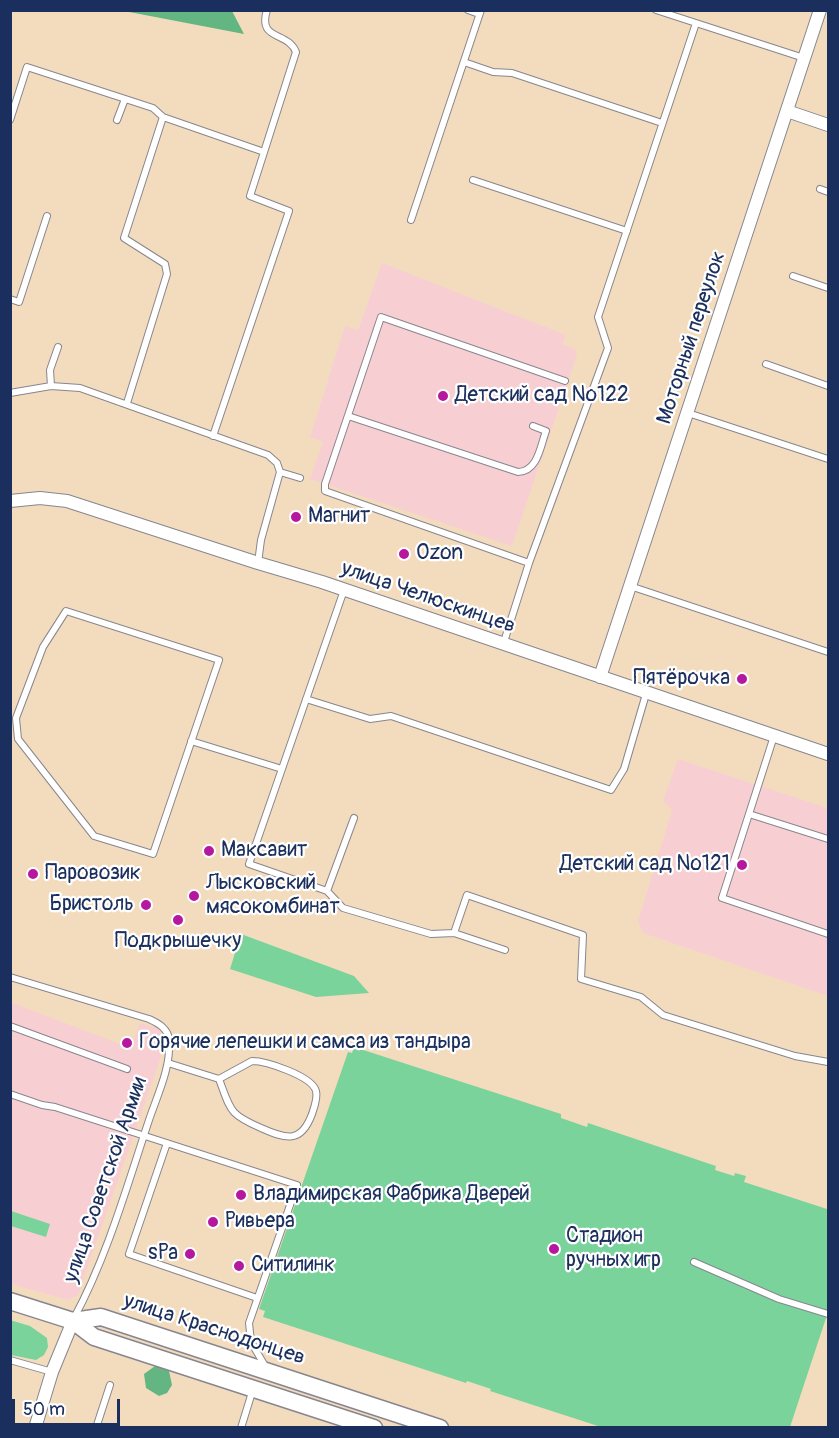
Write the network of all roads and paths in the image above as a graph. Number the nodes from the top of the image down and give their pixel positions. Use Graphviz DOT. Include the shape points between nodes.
graph roads {
  1 [pos="267,10"];
  2 [pos="468,10"];
  3 [pos="656,10"];
  4 [pos="820,10"];
  5 [pos="480,12"];
  6 [pos="696,23"];
  7 [pos="804,58"];
  8 [pos="464,62"];
  9 [pos="125,99"];
  10 [pos="787,111"];
  11 [pos="163,117"];
  12 [pos="10,120"];
  13 [pos="117,120"];
  14 [pos="662,123"];
  15 [pos="828,125"];
  16 [pos="264,152"];
  17 [pos="473,180"];
  18 [pos="820,189"];
  19 [pos="828,192"];
  20 [pos="47,216"];
  21 [pos="411,220"];
  22 [pos="627,231"];
  23 [pos="793,276"];
  24 [pos="828,288"];
  25 [pos="10,299"];
  26 [pos="58,347"];
  27 [pos="766,364"];
  28 [pos="565,381"];
  29 [pos="51,386"];
  30 [pos="828,386"];
  31 [pos="10,393"];
  32 [pos="127,404"];
  33 [pos="688,412"];
  34 [pos="348,416"];
  35 [pos="533,426"];
  36 [pos="213,436"];
  37 [pos="828,459"];
  38 [pos="280,472"];
  39 [pos="300,478"];
  40 [pos="10,501"];
  41 [pos="258,563"];
  42 [pos="529,563"];
  43 [pos="630,586"];
  44 [pos="344,590"];
  45 [pos="503,645"];
  46 [pos="828,652"];
  47 [pos="600,677"];
  48 [pos="646,694"];
  49 [pos="306,699"];
  50 [pos="774,736"];
  51 [pos="14,739"];
  52 [pos="191,741"];
  53 [pos="828,754"];
  54 [pos="282,769"];
  55 [pos="749,814"];
  56 [pos="354,818"];
  57 [pos="828,840"];
  58 [pos="327,891"];
  59 [pos="454,933"];
  60 [pos="828,934"];
  61 [pos="505,950"];
  62 [pos="10,977"];
  63 [pos="10,1026"];
  64 [pos="168,1062"];
  65 [pos="828,1062"];
  66 [pos="127,1069"];
  67 [pos="219,1079"];
  68 [pos="10,1094"];
  69 [pos="144,1136"];
  70 [pos="167,1143"];
  71 [pos="694,1262"];
  72 [pos="257,1298"];
  73 [pos="10,1301"];
  74 [pos="828,1314"];
  75 [pos="73,1321"];
  76 [pos="10,1360"];
  77 [pos="52,1372"];
  78 [pos="269,1372"];
  79 [pos="110,1385"];
  80 [pos="253,1388"];
  81 [pos="35,1428"];
  82 [pos="96,1428"];
  83 [pos="241,1428"];
  84 [pos="374,1428"];
  85 [pos="440,1428"];
  1 -- 16 [label="lane" via="263,22 266,28 294,46 296,52"];
  2 -- 5 [label="lane"];
  3 -- 6 [label="lane"];
  4 -- 7 [label="street, Моторный переулок"];
  5 -- 8 [label="lane"];
  6 -- 7 [label="lane"];
  6 -- 14 [label="lane"];
  7 -- 10 [label="street, Моторный переулок"];
  8 -- 14 [label="lane" via="493,72 512,73"];
  8 -- 21 [label="lane"];
  9 -- 11 [label="lane" via="153,108"];
  9 -- 12 [label="lane" via="27,67"];
  9 -- 13 [label="lane"];
  10 -- 15 [label="street"];
  10 -- 33 [label="street, Моторный переулок"];
  11 -- 16 [label="lane"];
  11 -- 32 [label="lane" via="124,238 165,264 166,274"];
  14 -- 22 [label="lane"];
  16 -- 36 [label="lane" via="250,196 289,211"];
  17 -- 22 [label="lane"];
  18 -- 19 [label="lane"];
  20 -- 25 [label="lane" via="19,302"];
  22 -- 42 [label="lane" via="598,317 608,348"];
  23 -- 24 [label="lane"];
  26 -- 29 [label="lane" via="50,370"];
  27 -- 30 [label="lane"];
  28 -- 34 [label="lane" via="381,317"];
  29 -- 31 [label="lane"];
  29 -- 32 [label="lane" via="80,388"];
  32 -- 36 [label="lane"];
  33 -- 37 [label="lane"];
  33 -- 43 [label="street, Моторный переулок"];
  34 -- 35 [label="lane" via="518,472 533,467 546,431"];
  34 -- 42 [label="lane" via="326,491"];
  36 -- 38 [label="lane" via="267,455 277,463"];
  38 -- 39 [label="lane"];
  38 -- 41 [label="lane"];
  40 -- 41 [label="street, улица Челюскинцев" via="67,501"];
  41 -- 44 [label="street, улица Челюскинцев"];
  42 -- 45 [label="lane"];
  43 -- 46 [label="lane"];
  43 -- 47 [label="street, Моторный переулок"];
  44 -- 45 [label="street, улица Челюскинцев"];
  44 -- 49 [label="lane"];
  45 -- 47 [label="street, улица Челюскинцев"];
  47 -- 48 [label="street, улица Челюскинцев"];
  48 -- 49 [label="lane" via="624,769 611,790 391,716 370,718"];
  48 -- 50 [label="street, улица Челюскинцев"];
  49 -- 54 [label="lane"];
  50 -- 53 [label="street, улица Челюскинцев"];
  50 -- 55 [label="lane"];
  51 -- 52 [label="lane" via="94,837 153,854"];
  51 -- 52 [label="lane" via="16,718 43,647 66,611 219,660"];
  52 -- 54 [label="lane"];
  54 -- 58 [label="lane" via="249,864"];
  55 -- 57 [label="lane"];
  55 -- 60 [label="lane" via="722,898"];
  56 -- 58 [label="lane"];
  58 -- 59 [label="lane" via="342,908 430,934"];
  59 -- 61 [label="lane"];
  59 -- 65 [label="lane" via="467,895 583,934 581,979 641,997 663,1015 795,1056"];
  62 -- 64 [label="lane" via="159,1024 169,1039"];
  63 -- 66 [label="lane"];
  64 -- 67 [label="lane, улица Советской Армии"];
  64 -- 69 [label="lane, улица Советской Армии"];
  67 -- 67 [label="lane" via="238,1118 279,1136 299,1134 316,1101 311,1083 260,1061 252,1061"];
  68 -- 69 [label="lane"];
  69 -- 70 [label="lane"];
  69 -- 75 [label="lane, улица Советской Армии" via="95,1276"];
  70 -- 72 [label="lane" via="129,1254"];
  70 -- 72 [label="lane" via="297,1185"];
  71 -- 74 [label="lane" via="779,1299"];
  72 -- 78 [label="lane" via="249,1323 251,1342"];
  73 -- 75 [label="main road"];
  75 -- 77 [label="street, улица Советской Армии"];
  75 -- 78 [label="main road, улица Краснодонцев" via="101,1317"];
  75 -- 80 [label="main road, улица Краснодонцев" via="94,1337"];
  76 -- 77 [label="lane"];
  77 -- 81 [label="street, улица Советской Армии"];
  78 -- 85 [label="main road, улица Краснодонцев"];
  79 -- 82 [label="lane"];
  80 -- 83 [label="lane"];
  80 -- 84 [label="main road, улица Краснодонцев"];
}
